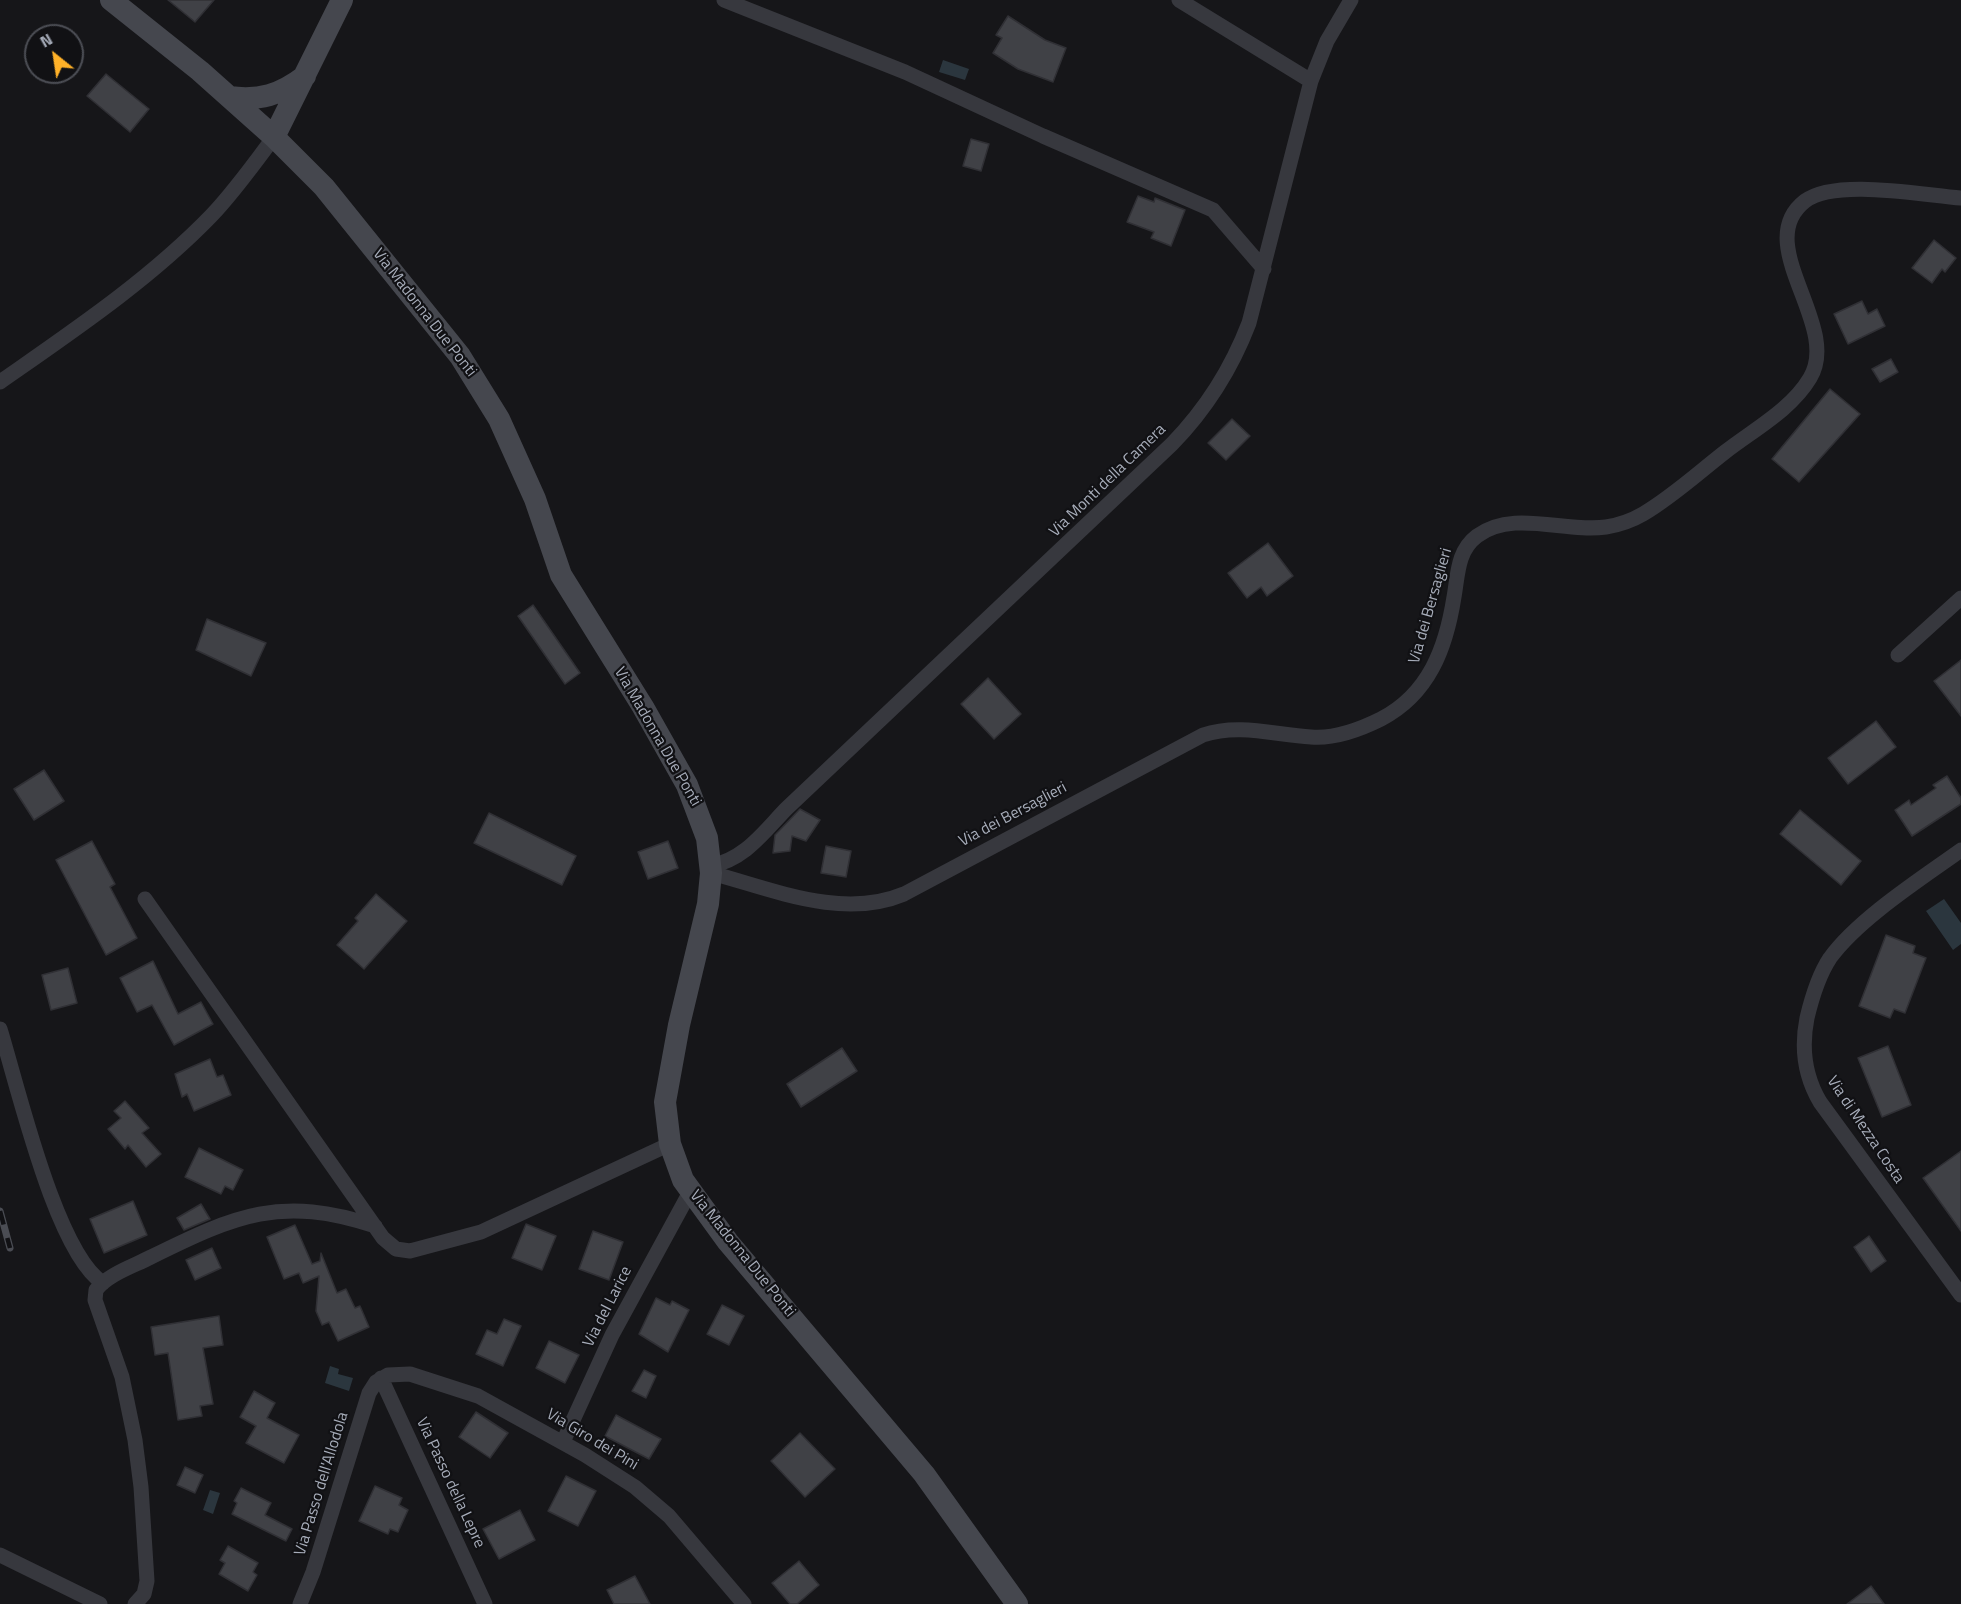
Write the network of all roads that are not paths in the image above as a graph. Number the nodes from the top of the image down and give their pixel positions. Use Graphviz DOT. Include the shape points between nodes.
graph roads {
  1 [pos="111,0"];
  2 [pos="342,0"];
  3 [pos="724,0"];
  4 [pos="1179,0"];
  5 [pos="1351,0"];
  6 [pos="306,75"];
  7 [pos="1311,81"];
  8 [pos="229,97"];
  9 [pos="274,137"];
  10 [pos="1961,198"];
  11 [pos="1264,269"];
  12 [pos="0,382"];
  13 [pos="1961,598"];
  14 [pos="1898,655"];
  15 [pos="1961,850"];
  16 [pos="710,869"];
  17 [pos="145,899"];
  18 [pos="0,1029"];
  19 [pos="670,1144"];
  20 [pos="690,1192"];
  21 [pos="375,1226"];
  22 [pos="103,1283"];
  23 [pos="1961,1295"];
  24 [pos="381,1378"];
  25 [pos="562,1442"];
  26 [pos="0,1555"];
  27 [pos="100,1604"];
  28 [pos="135,1604"];
  29 [pos="300,1604"];
  30 [pos="485,1604"];
  31 [pos="744,1604"];
  32 [pos="1017,1604"];
  1 -- 8 [label="main road, Via Madonna Due Ponti"];
  2 -- 6 [label="main road"];
  3 -- 11 [label="street" via="905,72 1213,210"];
  4 -- 7 [label="street"];
  5 -- 7 [label="street, Via Monti della Camera" via="1327,41"];
  6 -- 8 [label="main road" via="273,96"];
  6 -- 9 [label="main road"];
  7 -- 11 [label="street, Via Monti della Camera"];
  8 -- 9 [label="main road, Via Madonna Due Ponti"];
  9 -- 12 [label="street" via="233,191 189,237 98,313"];
  9 -- 16 [label="main road, Via Madonna Due Ponti" via="339,205 460,356 487,396 515,452 561,575 692,795 707,838"];
  10 -- 16 [label="street, Via dei Bersaglieri" via="1839,189 1818,194 1800,205 1790,221 1787,241 1816,340 1816,364 1806,384 1767,422 1631,520 1598,528 1514,524 1479,534 1461,556 1452,608 1433,671 1414,696 1390,714 1334,736 1312,738 1231,729 1203,735 904,894 875,903 827,902"];
  11 -- 16 [label="street, Via Monti della Camera" via="1235,357 1210,400 1186,430 750,847"];
  13 -- 14 [label="street"];
  15 -- 23 [label="street, Via di Mezza Costa" via="1853,933 1830,958 1813,994 1804,1051 1811,1085 1824,1109"];
  16 -- 19 [label="main road, Via Madonna Due Ponti" via="705,921 666,1095"];
  17 -- 21 [label="street"];
  18 -- 22 [label="street" via="54,1205 84,1266"];
  19 -- 20 [label="main road, Via Madonna Due Ponti"];
  19 -- 21 [label="street" via="472,1235 403,1251 387,1243"];
  20 -- 25 [label="street, Via del Larice" via="612,1335"];
  20 -- 32 [label="main road, Via Madonna Due Ponti" via="924,1474"];
  21 -- 22 [label="street" via="313,1210 252,1215 200,1233"];
  22 -- 28 [label="street" via="96,1290 95,1300 125,1392 141,1487 147,1581 144,1594"];
  24 -- 25 [label="street, Via Giro dei Pini" via="403,1373 470,1393"];
  24 -- 29 [label="street, Via Passo dell'Allodola" via="369,1393"];
  24 -- 30 [label="street, Via Passo della Lepre"];
  25 -- 31 [label="street, Via Giro dei Pini" via="651,1499 680,1527"];
  26 -- 27 [label="street"];
}
